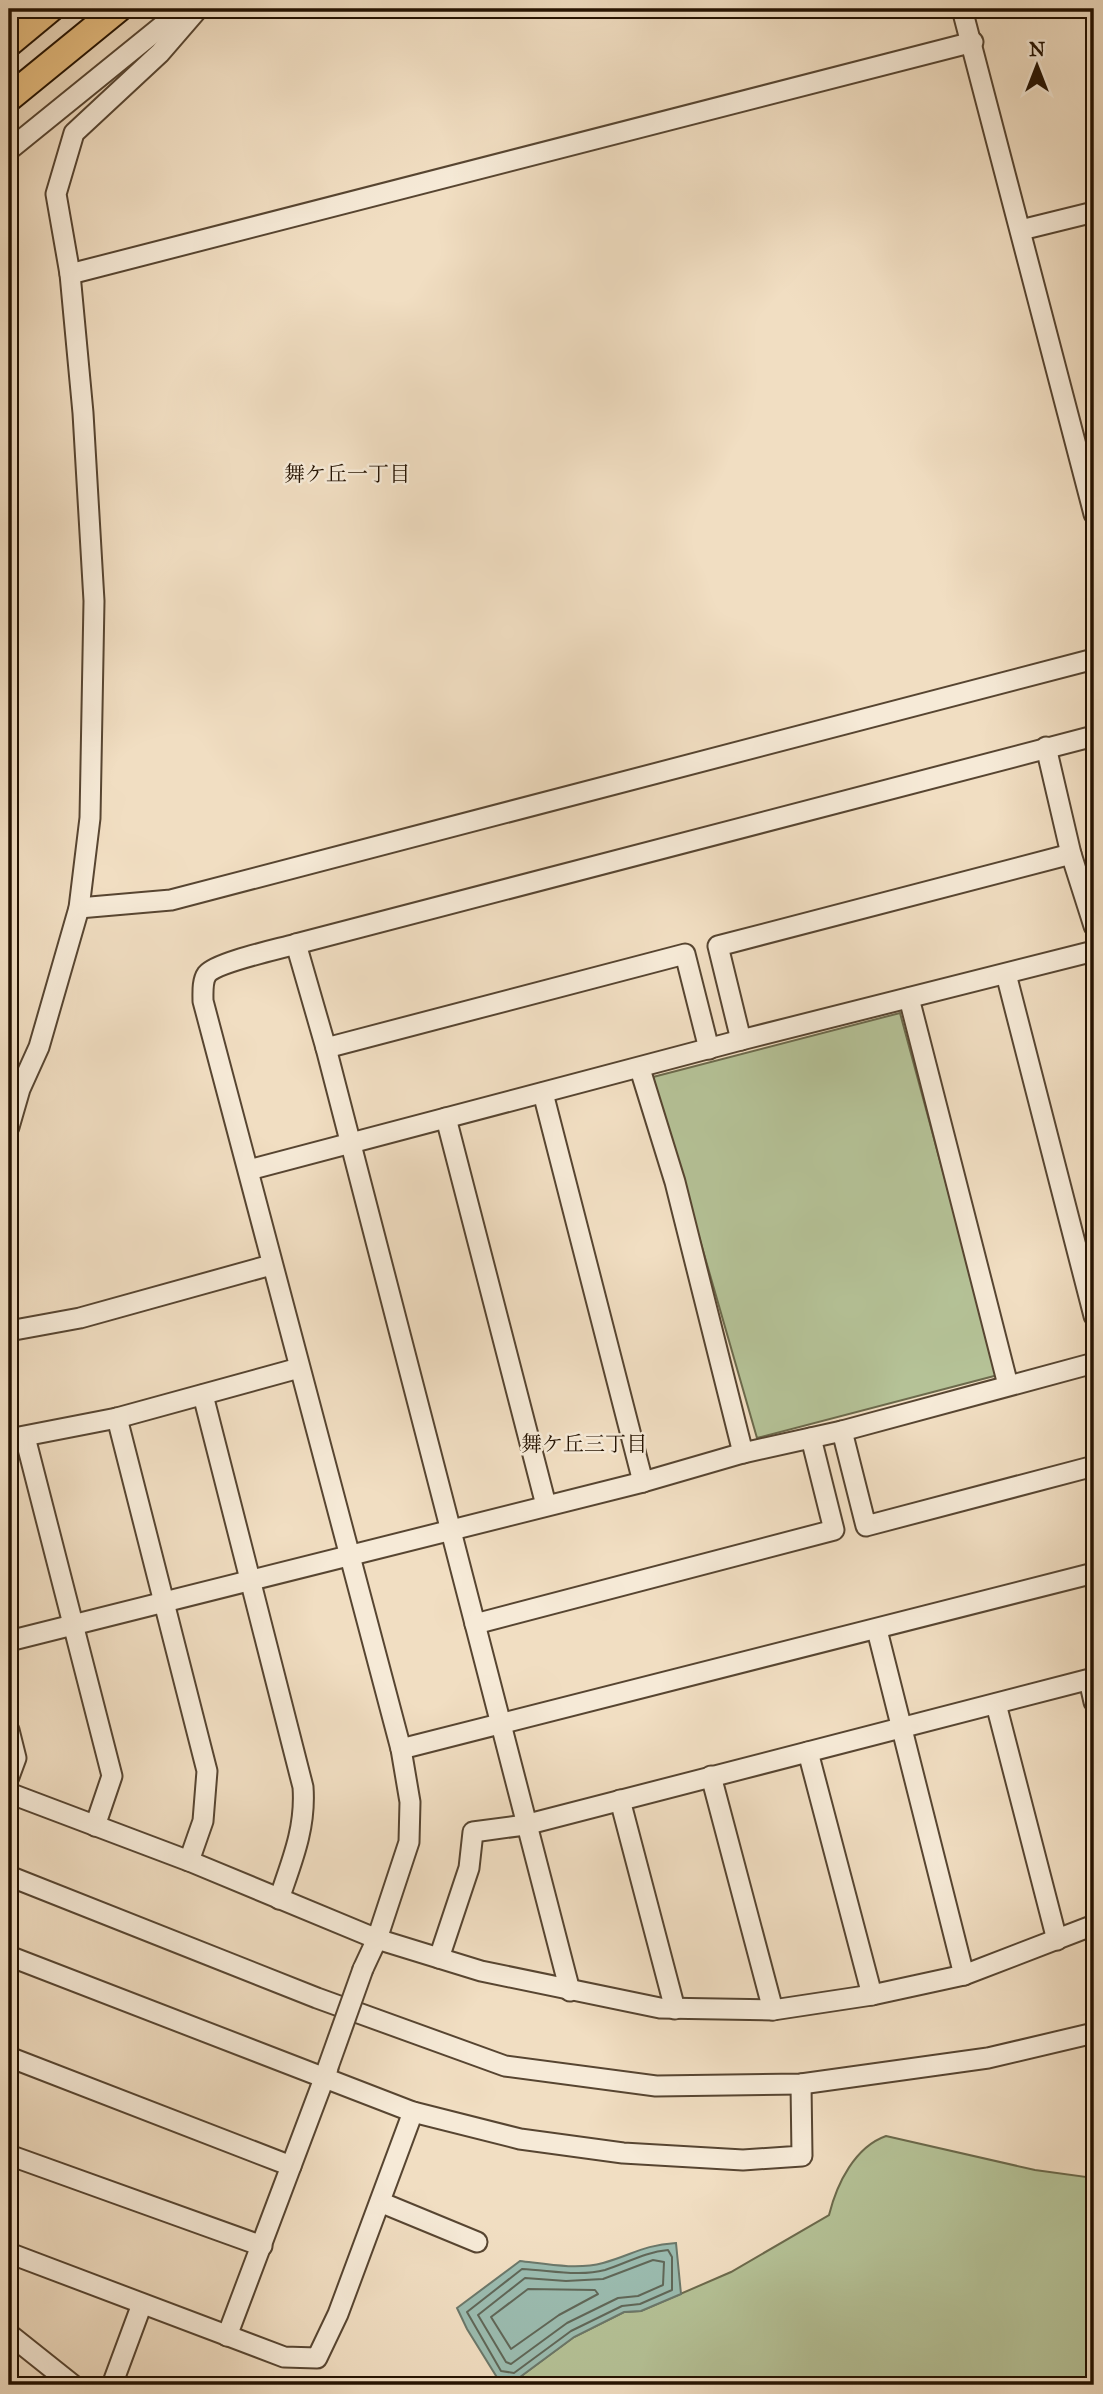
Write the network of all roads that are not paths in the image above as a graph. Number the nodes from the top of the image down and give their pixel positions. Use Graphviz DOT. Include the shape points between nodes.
graph roads {
  1 [pos="50,9"];
  2 [pos="118,9"];
  3 [pos="183,9"];
  4 [pos="198,9"];
  5 [pos="962,9"];
  6 [pos="974,42"];
  7 [pos="9,43"];
  8 [pos="9,98"];
  9 [pos="9,150"];
  10 [pos="1094,212"];
  11 [pos="1021,230"];
  12 [pos="70,274"];
  13 [pos="1094,514"];
  14 [pos="1094,659"];
  15 [pos="1094,736"];
  16 [pos="1046,747"];
  17 [pos="1071,854"];
  18 [pos="79,908"];
  19 [pos="1094,926"];
  20 [pos="296,944"];
  21 [pos="1094,951"];
  22 [pos="1006,974"];
  23 [pos="909,998"];
  24 [pos="741,1040"];
  25 [pos="326,1048"];
  26 [pos="709,1049"];
  27 [pos="640,1069"];
  28 [pos="543,1093"];
  29 [pos="446,1118"];
  30 [pos="9,1127"];
  31 [pos="348,1143"];
  32 [pos="249,1170"];
  33 [pos="271,1265"];
  34 [pos="1094,1315"];
  35 [pos="9,1331"];
  36 [pos="1094,1363"];
  37 [pos="299,1368"];
  38 [pos="1008,1385"];
  39 [pos="203,1395"];
  40 [pos="117,1418"];
  41 [pos="842,1431"];
  42 [pos="17,1438"];
  43 [pos="811,1438"];
  44 [pos="743,1453"];
  45 [pos="1094,1466"];
  46 [pos="643,1482"];
  47 [pos="546,1505"];
  48 [pos="451,1530"];
  49 [pos="349,1557"];
  50 [pos="1094,1573"];
  51 [pos="251,1580"];
  52 [pos="164,1602"];
  53 [pos="74,1624"];
  54 [pos="475,1624"];
  55 [pos="877,1630"];
  56 [pos="9,1641"];
  57 [pos="1092,1679"];
  58 [pos="1094,1702"];
  59 [pos="996,1704"];
  60 [pos="500,1723"];
  61 [pos="901,1728"];
  62 [pos="9,1730"];
  63 [pos="401,1749"];
  64 [pos="808,1752"];
  65 [pos="712,1776"];
  66 [pos="9,1777"];
  67 [pos="9,1793"];
  68 [pos="620,1800"];
  69 [pos="525,1825"];
  70 [pos="95,1826"];
  71 [pos="189,1861"];
  72 [pos="9,1876"];
  73 [pos="279,1899"];
  74 [pos="1094,1925"];
  75 [pos="377,1939"];
  76 [pos="1058,1940"];
  77 [pos="9,1956"];
  78 [pos="439,1958"];
  79 [pos="964,1975"];
  80 [pos="570,1991"];
  81 [pos="872,1995"];
  82 [pos="675,2009"];
  83 [pos="773,2010"];
  84 [pos="1094,2033"];
  85 [pos="9,2057"];
  86 [pos="325,2073"];
  87 [pos="801,2084"];
  88 [pos="413,2112"];
  89 [pos="9,2155"];
  90 [pos="291,2166"];
  91 [pos="380,2202"];
  92 [pos="477,2242"];
  93 [pos="262,2246"];
  94 [pos="10,2257"];
  95 [pos="142,2304"];
  96 [pos="9,2334"];
  97 [pos="227,2336"];
  98 [pos="73,2385"];
  99 [pos="112,2385"];
  1 -- 7 [label="highway"];
  2 -- 8 [label="highway"];
  3 -- 9 [label="street"];
  4 -- 12 [label="street" via="160,53 74,133 56,194"];
  5 -- 6 [label="street"];
  6 -- 11 [label="street"];
  6 -- 12 [label="street"];
  10 -- 11 [label="street"];
  11 -- 13 [label="street"];
  12 -- 18 [label="street" via="94,601 90,818"];
  14 -- 18 [label="street" via="171,900"];
  15 -- 16 [label="street"];
  16 -- 17 [label="street"];
  16 -- 20 [label="street"];
  17 -- 19 [label="street"];
  17 -- 24 [label="street" via="718,946"];
  18 -- 30 [label="street" via="39,1047"];
  20 -- 25 [label="street"];
  20 -- 32 [label="street" via="220,966 207,974 203,987"];
  21 -- 22 [label="street"];
  22 -- 23 [label="street"];
  22 -- 34 [label="street"];
  23 -- 24 [label="street"];
  23 -- 38 [label="street"];
  24 -- 26 [label="street"];
  25 -- 26 [label="street" via="685,954"];
  25 -- 31 [label="street"];
  26 -- 27 [label="street"];
  27 -- 28 [label="street"];
  27 -- 44 [label="street" via="675,1182"];
  28 -- 29 [label="street"];
  28 -- 46 [label="street"];
  29 -- 31 [label="street"];
  29 -- 47 [label="street"];
  31 -- 32 [label="street"];
  31 -- 48 [label="street"];
  32 -- 33 [label="street"];
  33 -- 35 [label="street" via="80,1318"];
  33 -- 37 [label="street"];
  36 -- 38 [label="street"];
  37 -- 39 [label="street"];
  37 -- 49 [label="street"];
  38 -- 41 [label="street"];
  39 -- 40 [label="street"];
  39 -- 51 [label="street"];
  40 -- 42 [label="street"];
  40 -- 52 [label="street"];
  41 -- 43 [label="street"];
  41 -- 45 [label="street" via="866,1526"];
  42 -- 53 [label="street"];
  43 -- 44 [label="street"];
  43 -- 54 [label="street" via="834,1530"];
  44 -- 46 [label="street"];
  46 -- 47 [label="street"];
  47 -- 48 [label="street"];
  48 -- 49 [label="street"];
  48 -- 54 [label="street"];
  49 -- 51 [label="street"];
  49 -- 63 [label="street"];
  50 -- 55 [label="street"];
  51 -- 52 [label="street"];
  51 -- 73 [label="street" via="303,1787 301,1836"];
  52 -- 53 [label="street"];
  52 -- 71 [label="street" via="207,1771 203,1821"];
  53 -- 56 [label="street"];
  53 -- 70 [label="street" via="113,1776"];
  54 -- 60 [label="street"];
  55 -- 60 [label="street"];
  55 -- 61 [label="street"];
  57 -- 58 [label="street"];
  57 -- 59 [label="street"];
  59 -- 61 [label="street"];
  59 -- 76 [label="street"];
  60 -- 63 [label="street"];
  60 -- 69 [label="street"];
  61 -- 64 [label="street"];
  61 -- 79 [label="street"];
  62 -- 66 [label="street" via="16,1758"];
  63 -- 75 [label="street" via="410,1802 409,1842"];
  64 -- 65 [label="street"];
  64 -- 81 [label="street"];
  65 -- 68 [label="street"];
  65 -- 83 [label="street"];
  67 -- 70 [label="street"];
  68 -- 69 [label="street"];
  68 -- 82 [label="street"];
  69 -- 78 [label="street" via="473,1832 469,1868"];
  69 -- 80 [label="street"];
  70 -- 71 [label="street"];
  71 -- 73 [label="street"];
  72 -- 87 [label="street" via="317,1998 505,2066 656,2086"];
  73 -- 75 [label="street"];
  74 -- 76 [label="street"];
  75 -- 78 [label="street"];
  75 -- 86 [label="street, bridge"];
  76 -- 79 [label="street"];
  77 -- 86 [label="street"];
  78 -- 80 [label="street"];
  79 -- 81 [label="street"];
  80 -- 82 [label="street"];
  81 -- 83 [label="street"];
  82 -- 83 [label="street"];
  84 -- 87 [label="street" via="988,2058"];
  85 -- 90 [label="street"];
  86 -- 88 [label="street"];
  86 -- 90 [label="street"];
  87 -- 88 [label="street" via="803,2156 767,2159 624,2153 520,2139"];
  88 -- 91 [label="street"];
  89 -- 93 [label="street"];
  90 -- 93 [label="street"];
  91 -- 92 [label="street"];
  91 -- 97 [label="street" via="317,2358 284,2357"];
  93 -- 97 [label="street"];
  94 -- 95 [label="street"];
  95 -- 97 [label="street"];
  95 -- 99 [label="street"];
  96 -- 98 [label="street"];
}
